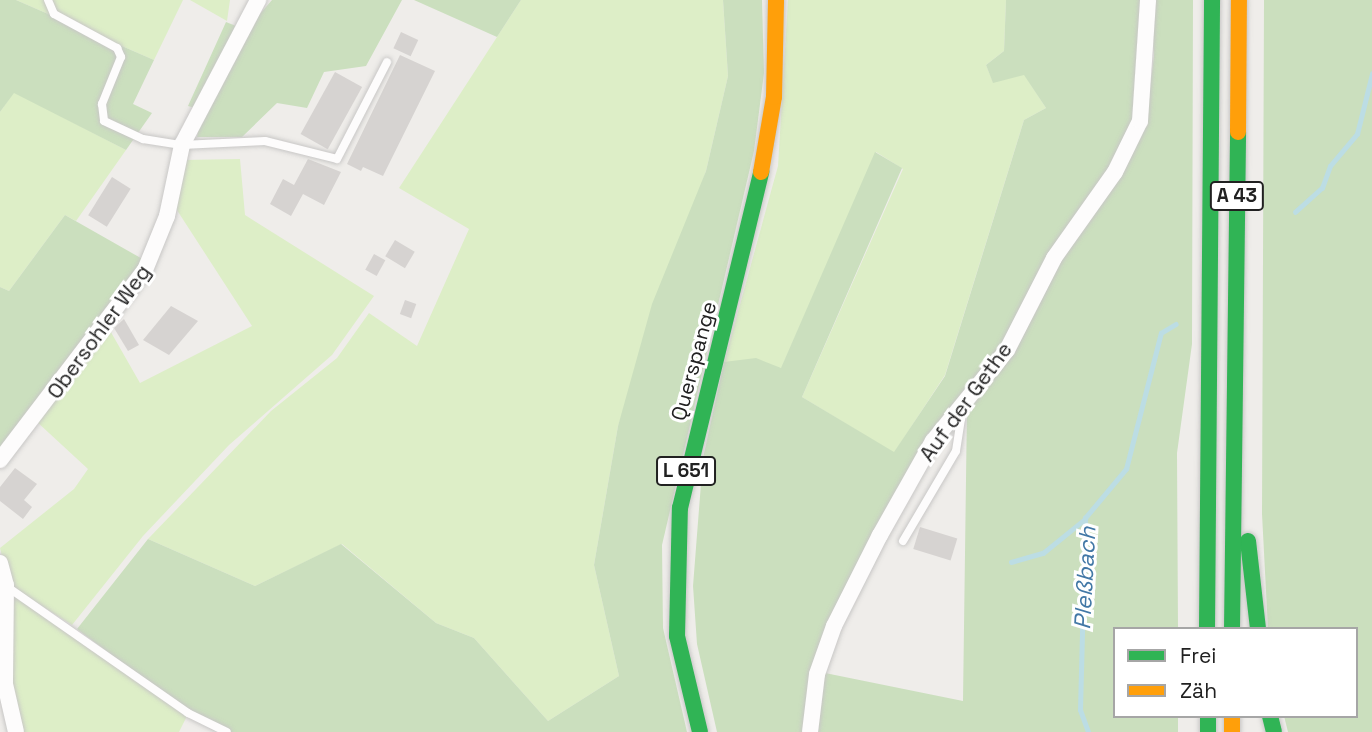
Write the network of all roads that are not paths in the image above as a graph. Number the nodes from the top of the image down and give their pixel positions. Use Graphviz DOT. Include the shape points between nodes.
graph roads {
  1 [pos="48,0"];
  2 [pos="258,0"];
  3 [pos="776,0"];
  4 [pos="1148,0"];
  5 [pos="1212,0"];
  6 [pos="1239,0"];
  7 [pos="387,62"];
  8 [pos="182,145"];
  9 [pos="1234,392"];
  10 [pos="963,405"];
  11 [pos="0,460"];
  12 [pos="902,541"];
  13 [pos="0,563"];
  14 [pos="6,586"];
  15 [pos="1207,627"];
  16 [pos="1232,627"];
  17 [pos="1258,627"];
  18 [pos="3,688"];
  19 [pos="16,732"];
  20 [pos="227,732"];
  21 [pos="700,732"];
  22 [pos="810,732"];
  1 -- 8 [label="lane" via="54,14 117,48 121,57 102,104 104,121 143,139"];
  2 -- 8 [label="street, Obersohler Weg"];
  3 -- 21 [label="main road, Querspange / L 651" via="774,97 754,215 680,508 677,636"];
  4 -- 10 [label="street, Auf der Gethe" via="1140,121 1115,172 1054,258 1007,350"];
  5 -- 15 [label="main road, A 43"];
  6 -- 9 [label="main road, A 43"];
  7 -- 8 [label="lane" via="337,159 265,141"];
  8 -- 11 [label="street, Obersohler Weg" via="164,225 145,270"];
  9 -- 16 [label="main road, A 43"];
  9 -- 17 [label="main road"];
  10 -- 12 [label="lane" via="956,452"];
  10 -- 22 [label="street, Auf der Gethe" via="933,441 834,626 817,674"];
  13 -- 14 [label="street"];
  14 -- 18 [label="street"];
  14 -- 20 [label="lane" via="188,713"];
  18 -- 19 [label="street"];
}
